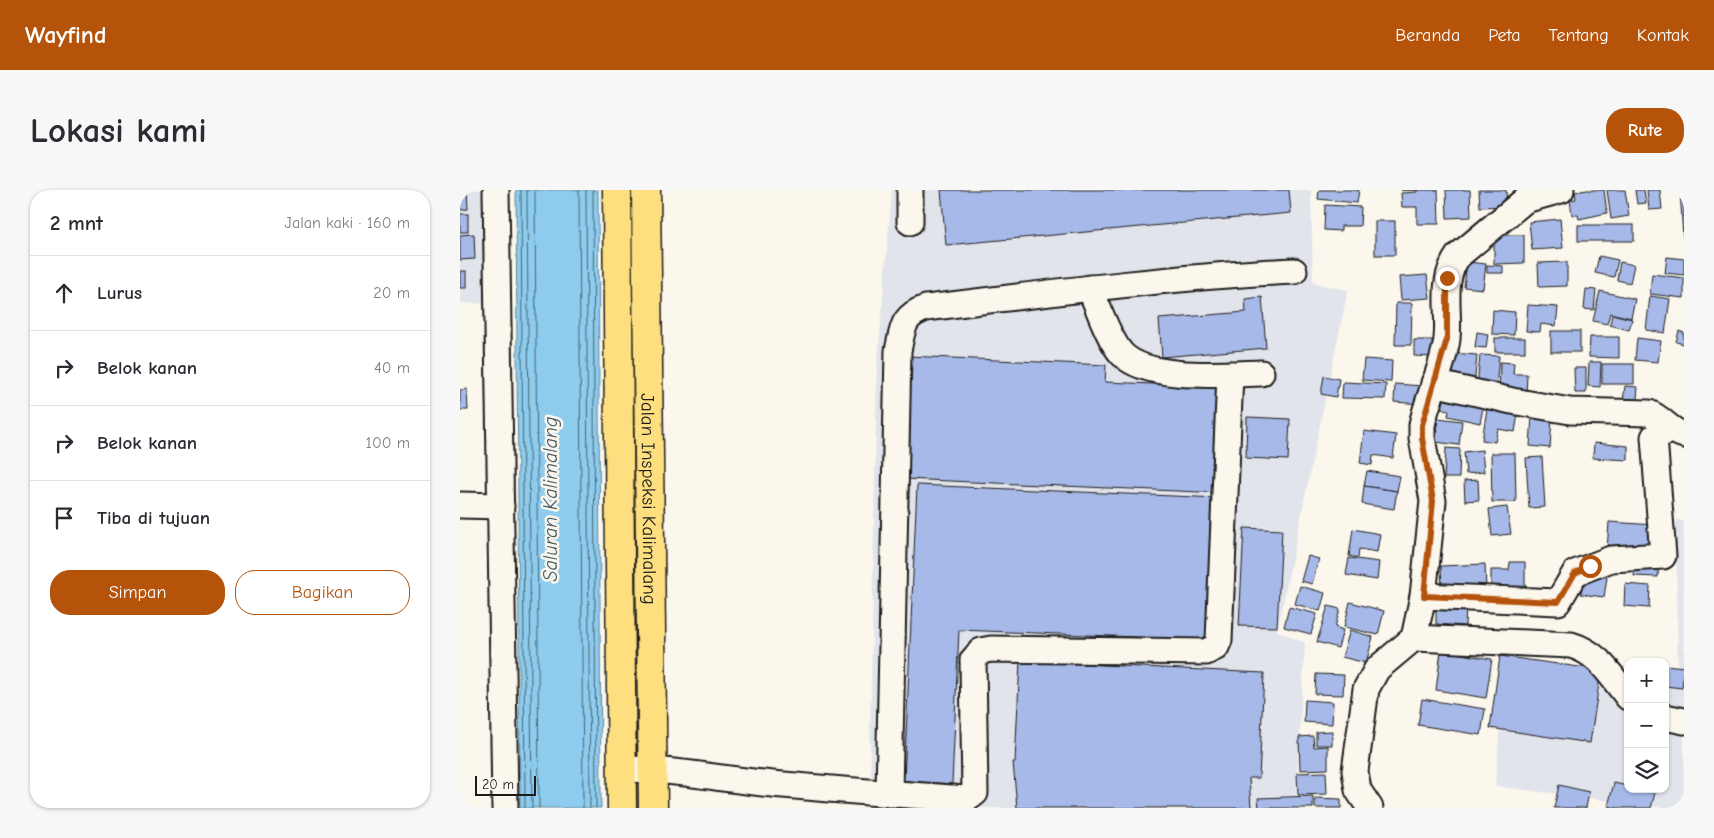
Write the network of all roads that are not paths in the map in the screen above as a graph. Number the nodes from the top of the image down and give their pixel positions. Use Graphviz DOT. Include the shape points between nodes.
graph roads {
  1 [pos="496,190"];
  2 [pos="617,190"];
  3 [pos="646,190"];
  4 [pos="910,190"];
  5 [pos="1560,190"];
  6 [pos="1529,195"];
  7 [pos="910,222"];
  8 [pos="1294,270"];
  9 [pos="1090,288"];
  10 [pos="618,329"];
  11 [pos="648,333"];
  12 [pos="1261,373"];
  13 [pos="1230,374"];
  14 [pos="1434,383"];
  15 [pos="1678,432"];
  16 [pos="460,505"];
  17 [pos="501,506"];
  18 [pos="1424,596"];
  19 [pos="1414,638"];
  20 [pos="1624,692"];
  21 [pos="1669,718"];
  22 [pos="1684,721"];
  23 [pos="623,769"];
  24 [pos="652,769"];
  25 [pos="889,794"];
  26 [pos="505,808"];
  27 [pos="622,808"];
  28 [pos="653,808"];
  29 [pos="1370,808"];
  1 -- 17 [label="street"];
  2 -- 10 [label="main road, Jalan Inspeksi Kalimalang"];
  3 -- 11 [label="main road, Jalan Inspeksi Kalimalang"];
  4 -- 7 [label="street"];
  5 -- 6 [label="street"];
  6 -- 14 [label="street" via="1458,256 1451,266 1447,278 1447,339"];
  8 -- 9 [label="street"];
  9 -- 13 [label="street" via="1122,354 1138,365 1168,372"];
  9 -- 25 [label="street" via="926,308 913,312 904,324 898,351"];
  10 -- 11 [label="main road"];
  10 -- 23 [label="main road, Jalan Inspeksi Kalimalang"];
  11 -- 24 [label="main road, Jalan Inspeksi Kalimalang"];
  12 -- 13 [label="street"];
  13 -- 25 [label="street" via="1219,640 1216,647 1206,652 981,651 973,660 976,793 967,799"];
  14 -- 15 [label="street" via="1570,411 1649,413"];
  14 -- 18 [label="street" via="1422,425 1433,501"];
  15 -- 18 [label="street" via="1654,437 1663,556 1611,559 1575,573 1558,602"];
  16 -- 17 [label="street"];
  17 -- 26 [label="street"];
  18 -- 19 [label="street"];
  19 -- 20 [label="street" via="1585,649 1598,658"];
  19 -- 29 [label="street" via="1377,669 1366,689 1355,772 1358,790"];
  21 -- 22 [label="street"];
  23 -- 24 [label="street"];
  23 -- 27 [label="main road, Jalan Inspeksi Kalimalang"];
  24 -- 25 [label="street"];
  24 -- 28 [label="main road, Jalan Inspeksi Kalimalang"];
}
